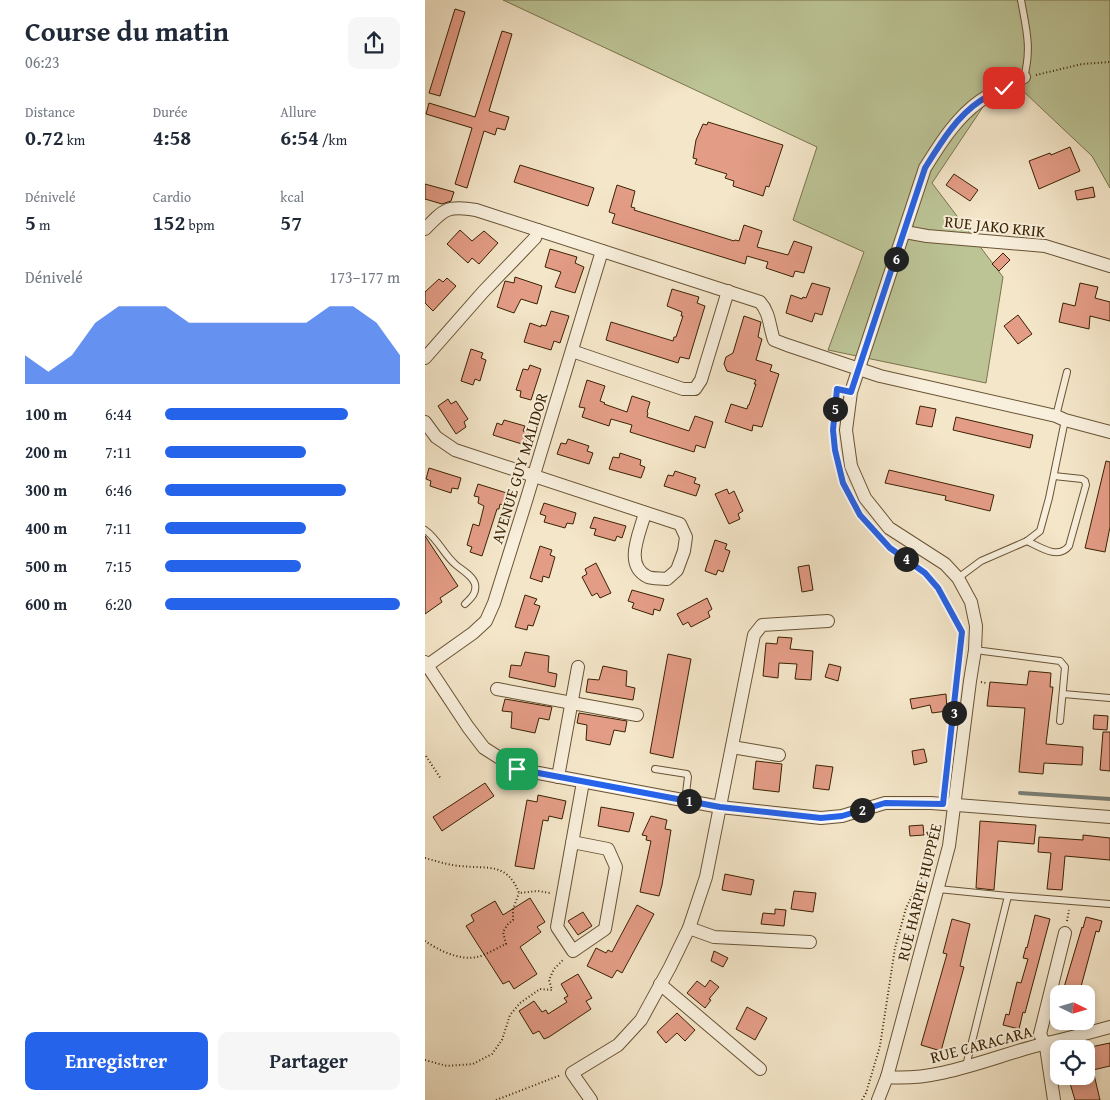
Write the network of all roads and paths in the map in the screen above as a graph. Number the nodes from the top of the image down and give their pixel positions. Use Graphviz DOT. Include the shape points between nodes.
graph roads {
  1 [pos="1021,0"];
  2 [pos="1110,62"];
  3 [pos="1024,77"];
  4 [pos="425,229"];
  5 [pos="539,230"];
  6 [pos="905,232"];
  7 [pos="602,251"];
  8 [pos="1110,266"];
  9 [pos="728,291"];
  10 [pos="572,351"];
  11 [pos="425,358"];
  12 [pos="858,370"];
  13 [pos="1067,372"];
  14 [pos="851,392"];
  15 [pos="1060,418"];
  16 [pos="425,422"];
  17 [pos="1110,432"];
  18 [pos="837,458"];
  19 [pos="841,474"];
  20 [pos="533,476"];
  21 [pos="1054,476"];
  22 [pos="848,491"];
  23 [pos="856,507"];
  24 [pos="645,513"];
  25 [pos="425,530"];
  26 [pos="1027,541"];
  27 [pos="958,578"];
  28 [pos="465,604"];
  29 [pos="828,621"];
  30 [pos="975,650"];
  31 [pos="426,665"];
  32 [pos="578,668"];
  33 [pos="959,670"];
  34 [pos="497,689"];
  35 [pos="1063,694"];
  36 [pos="1110,698"];
  37 [pos="571,703"];
  38 [pos="637,715"];
  39 [pos="1060,721"];
  40 [pos="732,747"];
  41 [pos="779,755"];
  42 [pos="426,756"];
  43 [pos="655,769"];
  44 [pos="558,777"];
  45 [pos="441,779"];
  46 [pos="583,782"];
  47 [pos="685,801"];
  48 [pos="955,806"];
  49 [pos="720,807"];
  50 [pos="1110,817"];
  51 [pos="573,842"];
  52 [pos="937,846"];
  53 [pos="425,858"];
  54 [pos="938,889"];
  55 [pos="519,893"];
  56 [pos="563,895"];
  57 [pos="1008,896"];
  58 [pos="1070,901"];
  59 [pos="1110,904"];
  60 [pos="689,928"];
  61 [pos="1065,933"];
  62 [pos="425,941"];
  63 [pos="810,942"];
  64 [pos="573,951"];
  65 [pos="661,984"];
  66 [pos="1110,1027"];
  67 [pos="1045,1044"];
  68 [pos="425,1060"];
  69 [pos="966,1068"];
  70 [pos="760,1069"];
  71 [pos="573,1073"];
  72 [pos="887,1077"];
  73 [pos="495,1100"];
  74 [pos="591,1100"];
  75 [pos="862,1100"];
  76 [pos="878,1100"];
  77 [pos="1054,1100"];
  1 -- 3 [label="lane" via="1029,43"];
  2 -- 3 [label="path" via="1082,64"];
  3 -- 6 [label="street, RUE HARPIE HUPPÉE" via="979,102 958,120 925,168"];
  4 -- 5 [label="street" via="447,209 459,207"];
  5 -- 7 [label="street"];
  5 -- 11 [label="street"];
  6 -- 8 [label="street, RUE JAKO KRIK" via="1045,246"];
  6 -- 12 [label="street, RUE HARPIE HUPPÉE"];
  7 -- 9 [label="street"];
  7 -- 10 [label="street, AVENUE GUY MALIDOR"];
  9 -- 10 [label="street" via="701,380 695,389 683,389"];
  9 -- 12 [label="street" via="760,302 766,308 774,340"];
  10 -- 20 [label="street, AVENUE GUY MALIDOR"];
  12 -- 14 [label="street, RUE HARPIE HUPPÉE"];
  12 -- 15 [label="street"];
  13 -- 15 [label="lane"];
  14 -- 18 [label="path" via="837,389 833,430"];
  14 -- 27 [label="street, RUE HARPIE HUPPÉE" via="846,430 851,466 865,498 889,528 945,564"];
  15 -- 17 [label="street"];
  15 -- 21 [label="lane"];
  16 -- 20 [label="street" via="436,437 455,450"];
  19 -- 22 [label="path"];
  20 -- 24 [label="street"];
  20 -- 31 [label="street, AVENUE GUY MALIDOR" via="486,621"];
  21 -- 26 [label="lane" via="1040,531"];
  21 -- 26 [label="lane" via="1082,479 1086,485 1069,546 1061,553 1054,553"];
  23 -- 33 [label="path" via="890,548 925,573 938,588 962,632"];
  24 -- 24 [label="street" via="633,556 638,570 649,578 667,579 677,570 686,537 680,524"];
  25 -- 28 [label="lane" via="473,581 474,595"];
  26 -- 27 [label="lane" via="981,561"];
  27 -- 30 [label="street, RUE HARPIE HUPPÉE" via="971,602 976,626"];
  29 -- 40 [label="street" via="762,625 754,635"];
  30 -- 35 [label="lane" via="1060,661 1065,667"];
  30 -- 48 [label="street, RUE HARPIE HUPPÉE"];
  31 -- 44 [label="street" via="484,748 517,769"];
  32 -- 37 [label="street"];
  34 -- 37 [label="street"];
  35 -- 36 [label="lane"];
  35 -- 39 [label="lane"];
  37 -- 38 [label="street"];
  37 -- 44 [label="street"];
  40 -- 41 [label="street"];
  40 -- 49 [label="street"];
  42 -- 45 [label="path"];
  43 -- 47 [label="lane" via="687,774"];
  44 -- 46 [label="street"];
  46 -- 47 [label="street"];
  46 -- 51 [label="street"];
  47 -- 49 [label="street"];
  48 -- 49 [label="street" via="885,803 842,816 821,818"];
  48 -- 50 [label="street"];
  48 -- 54 [label="street, RUE HARPIE HUPPÉE"];
  49 -- 60 [label="street" via="705,877"];
  51 -- 56 [label="street"];
  51 -- 64 [label="street" via="608,849 616,867 605,929"];
  52 -- 75 [label="path" via="906,908 895,948 880,1046"];
  53 -- 55 [label="path" via="458,866 498,869 514,880"];
  54 -- 57 [label="lane"];
  54 -- 72 [label="street, RUE HARPIE HUPPÉE"];
  55 -- 56 [label="path" via="537,891"];
  55 -- 62 [label="path" via="513,920 503,932 506,944 476,958 451,955"];
  56 -- 64 [label="street" via="557,927"];
  57 -- 58 [label="lane"];
  57 -- 69 [label="lane"];
  58 -- 59 [label="lane"];
  58 -- 61 [label="path"];
  60 -- 63 [label="street" via="714,936"];
  60 -- 65 [label="street"];
  61 -- 67 [label="street" via="1040,1034"];
  64 -- 68 [label="path" via="554,969 549,980 552,990 540,989 520,1003 510,1015 502,1040 492,1054 473,1064 447,1066"];
  65 -- 70 [label="street"];
  65 -- 71 [label="street" via="641,1020 618,1045"];
  66 -- 67 [label="street, RUE CARACARA"];
  67 -- 69 [label="street, RUE CARACARA"];
  67 -- 77 [label="street"];
  69 -- 72 [label="street, RUE CARACARA" via="905,1079"];
  71 -- 73 [label="path" via="568,1072"];
  71 -- 74 [label="street"];
  72 -- 76 [label="street, RUE HARPIE HUPPÉE"];
}
